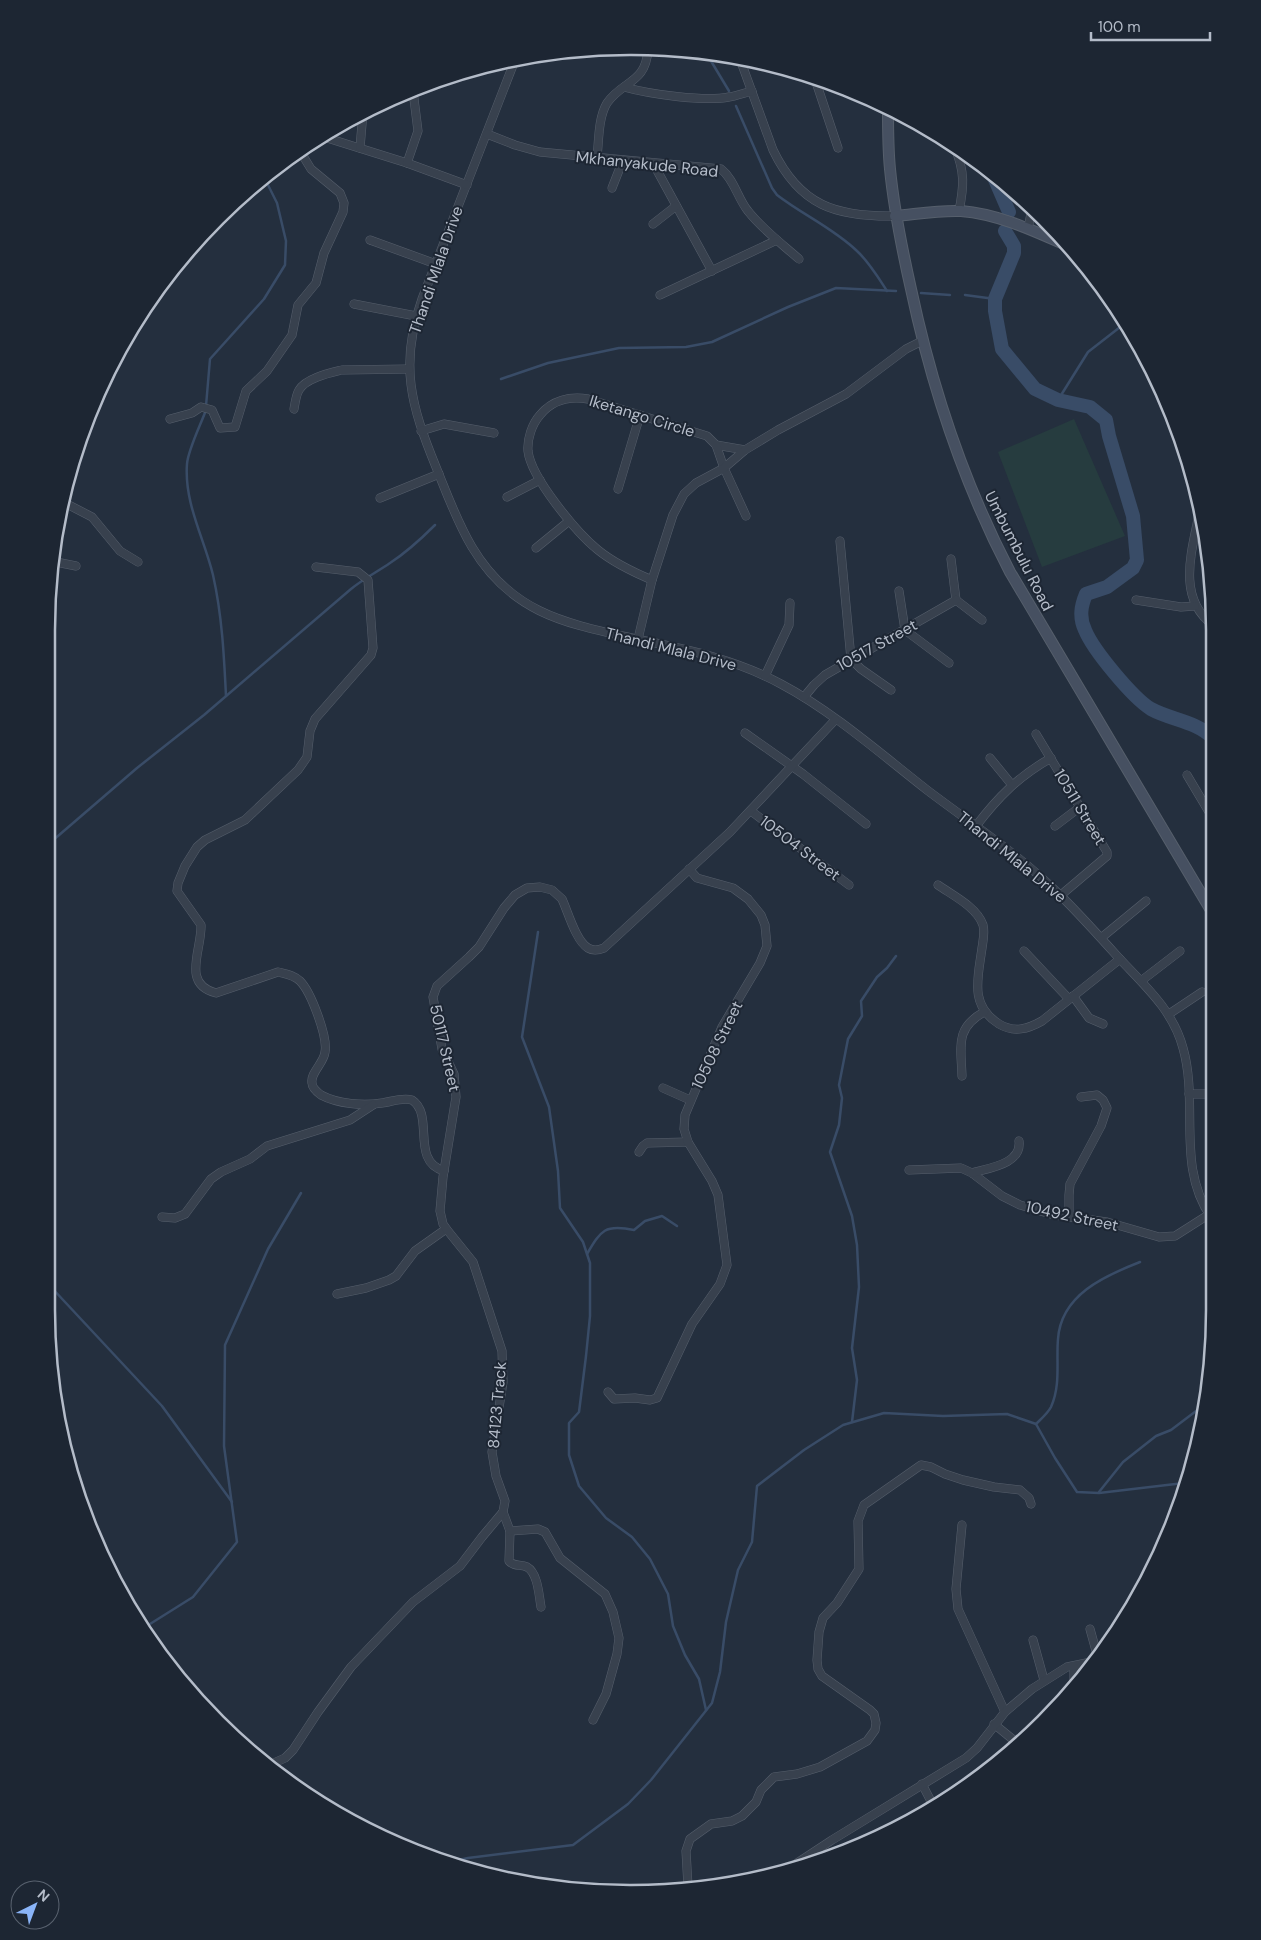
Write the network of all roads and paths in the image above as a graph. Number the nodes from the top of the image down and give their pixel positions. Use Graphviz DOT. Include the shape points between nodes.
graph roads {
  1 [pos="648,55"];
  2 [pos="743,66"];
  3 [pos="512,67"];
  4 [pos="624,87"];
  5 [pos="818,87"];
  6 [pos="752,91"];
  7 [pos="414,98"];
  8 [pos="888,116"];
  9 [pos="362,122"];
  10 [pos="487,134"];
  11 [pos="331,139"];
  12 [pos="360,148"];
  13 [pos="838,148"];
  14 [pos="303,157"];
  15 [pos="597,158"];
  16 [pos="960,159"];
  17 [pos="623,160"];
  18 [pos="407,163"];
  19 [pos="653,163"];
  20 [pos="467,185"];
  21 [pos="612,188"];
  22 [pos="676,206"];
  23 [pos="959,211"];
  24 [pos="895,216"];
  25 [pos="1030,217"];
  26 [pos="654,224"];
  27 [pos="1028,228"];
  28 [pos="1051,238"];
  29 [pos="370,240"];
  30 [pos="777,240"];
  31 [pos="799,259"];
  32 [pos="436,264"];
  33 [pos="712,270"];
  34 [pos="660,295"];
  35 [pos="354,304"];
  36 [pos="416,316"];
  37 [pos="922,341"];
  38 [pos="410,369"];
  39 [pos="294,409"];
  40 [pos="640,415"];
  41 [pos="170,419"];
  42 [pos="422,431"];
  43 [pos="494,433"];
  44 [pos="716,445"];
  45 [pos="745,450"];
  46 [pos="724,468"];
  47 [pos="439,474"];
  48 [pos="540,480"];
  49 [pos="618,489"];
  50 [pos="507,497"];
  51 [pos="380,498"];
  52 [pos="69,505"];
  53 [pos="746,516"];
  54 [pos="569,520"];
  55 [pos="1197,529"];
  56 [pos="840,541"];
  57 [pos="536,548"];
  58 [pos="951,559"];
  59 [pos="138,562"];
  60 [pos="59,563"];
  61 [pos="76,566"];
  62 [pos="316,566"];
  63 [pos="652,580"];
  64 [pos="898,591"];
  65 [pos="956,600"];
  66 [pos="1136,600"];
  67 [pos="790,603"];
  68 [pos="1195,606"];
  69 [pos="1206,619"];
  70 [pos="982,620"];
  71 [pos="905,630"];
  72 [pos="638,639"];
  73 [pos="851,659"];
  74 [pos="949,663"];
  75 [pos="765,676"];
  76 [pos="891,690"];
  77 [pos="804,697"];
  78 [pos="835,720"];
  79 [pos="745,733"];
  80 [pos="1036,734"];
  81 [pos="990,758"];
  82 [pos="1051,758"];
  83 [pos="793,766"];
  84 [pos="1187,776"];
  85 [pos="1012,785"];
  86 [pos="1080,807"];
  87 [pos="1206,807"];
  88 [pos="751,811"];
  89 [pos="866,824"];
  90 [pos="976,826"];
  91 [pos="1055,826"];
  92 [pos="689,869"];
  93 [pos="938,885"];
  94 [pos="849,886"];
  95 [pos="1061,895"];
  96 [pos="1146,901"];
  97 [pos="1206,902"];
  98 [pos="1101,938"];
  99 [pos="1180,951"];
  100 [pos="1024,952"];
  101 [pos="1120,959"];
  102 [pos="1141,980"];
  103 [pos="1202,992"];
  104 [pos="1071,998"];
  105 [pos="984,1012"];
  106 [pos="1169,1014"];
  107 [pos="1103,1024"];
  108 [pos="962,1076"];
  109 [pos="662,1088"];
  110 [pos="1189,1094"];
  111 [pos="1206,1094"];
  112 [pos="1082,1097"];
  113 [pos="690,1100"];
  114 [pos="374,1104"];
  115 [pos="455,1113"];
  116 [pos="1019,1141"];
  117 [pos="688,1142"];
  118 [pos="639,1152"];
  119 [pos="909,1170"];
  120 [pos="444,1171"];
  121 [pos="972,1173"];
  122 [pos="1206,1209"];
  123 [pos="162,1217"];
  124 [pos="1069,1217"];
  125 [pos="1206,1218"];
  126 [pos="446,1229"];
  127 [pos="337,1294"];
  128 [pos="608,1392"];
  129 [pos="1031,1504"];
  130 [pos="504,1512"];
  131 [pos="962,1524"];
  132 [pos="510,1531"];
  133 [pos="541,1607"];
  134 [pos="1090,1629"];
  135 [pos="1033,1640"];
  136 [pos="1095,1649"];
  137 [pos="1085,1663"];
  138 [pos="1074,1666"];
  139 [pos="1074,1676"];
  140 [pos="1044,1680"];
  141 [pos="1005,1712"];
  142 [pos="593,1720"];
  143 [pos="994,1724"];
  144 [pos="1013,1739"];
  145 [pos="276,1763"];
  146 [pos="922,1784"];
  147 [pos="930,1800"];
  148 [pos="808,1856"];
  149 [pos="688,1882"];
  1 -- 4 [label="street" via="647,64 639,76"];
  2 -- 6 [label="street"];
  3 -- 10 [label="street, Thandi Mlala Drive"];
  4 -- 6 [label="street" via="715,99"];
  4 -- 15 [label="street" via="604,110"];
  5 -- 13 [label="street"];
  6 -- 24 [label="street" via="780,165 802,191 825,206 845,213"];
  7 -- 18 [label="street" via="418,131"];
  8 -- 24 [label="main road, Umbumbulu Road" via="889,167"];
  9 -- 12 [label="street"];
  10 -- 15 [label="street, Mkhanyakude Road" via="530,150"];
  10 -- 20 [label="street, Thandi Mlala Drive"];
  11 -- 12 [label="street"];
  12 -- 18 [label="street"];
  14 -- 41 [label="street" via="311,169 340,193 344,207 324,254 316,283 298,306 292,336 267,371 246,391 235,427 220,428 212,410 201,407"];
  15 -- 17 [label="street, Mkhanyakude Road"];
  16 -- 23 [label="street" via="964,183"];
  17 -- 19 [label="street, Mkhanyakude Road"];
  17 -- 21 [label="street"];
  18 -- 20 [label="street"];
  19 -- 22 [label="street"];
  19 -- 30 [label="street, Mkhanyakude Road" via="721,169 747,210"];
  20 -- 32 [label="street, Thandi Mlala Drive"];
  22 -- 26 [label="street"];
  22 -- 33 [label="street"];
  23 -- 24 [label="main road"];
  23 -- 27 [label="main road" via="985,214"];
  24 -- 37 [label="main road, Umbumbulu Road"];
  25 -- 27 [label="street"];
  27 -- 28 [label="main road"];
  29 -- 32 [label="street"];
  30 -- 31 [label="street, Mkhanyakude Road"];
  30 -- 33 [label="street"];
  32 -- 36 [label="street, Thandi Mlala Drive"];
  33 -- 34 [label="street"];
  35 -- 36 [label="street"];
  36 -- 38 [label="street, Thandi Mlala Drive"];
  37 -- 45 [label="street" via="906,349 838,400"];
  37 -- 97 [label="main road, Umbumbulu Road" via="954,444 989,532 1050,641"];
  38 -- 39 [label="street" via="333,372 302,386"];
  38 -- 42 [label="street, Thandi Mlala Drive" via="412,395"];
  40 -- 44 [label="street, Iketango Circle" via="707,436"];
  40 -- 48 [label="street, Iketango Circle" via="580,398 564,400 549,407 538,417 528,444 531,461"];
  40 -- 49 [label="street"];
  42 -- 43 [label="street" via="444,424"];
  42 -- 47 [label="street, Thandi Mlala Drive"];
  44 -- 45 [label="street"];
  44 -- 46 [label="street, Iketango Circle"];
  45 -- 46 [label="street"];
  46 -- 53 [label="street, Iketango Circle"];
  46 -- 63 [label="street" via="696,483 680,500"];
  47 -- 51 [label="street"];
  47 -- 72 [label="street, Thandi Mlala Drive" via="472,547 506,588 558,619"];
  48 -- 50 [label="street"];
  48 -- 54 [label="street, Iketango Circle"];
  52 -- 59 [label="street" via="92,517 120,550"];
  54 -- 57 [label="street"];
  54 -- 63 [label="street, Iketango Circle" via="597,550 632,572"];
  55 -- 68 [label="street" via="1190,570 1190,590"];
  56 -- 73 [label="street"];
  58 -- 65 [label="street"];
  60 -- 61 [label="street"];
  62 -- 114 [label="street" via="358,572 368,580 371,655 315,719 307,757 298,770 245,820 212,835 197,847 184,866 177,888 200,925 196,958 198,982 216,993 278,972 294,977 311,999 326,1044 324,1058 312,1078 313,1086 334,1100"];
  63 -- 72 [label="street"];
  64 -- 71 [label="street"];
  65 -- 70 [label="street"];
  65 -- 71 [label="street, 10517 Street"];
  66 -- 68 [label="street"];
  67 -- 75 [label="street" via="790,625"];
  68 -- 69 [label="street"];
  71 -- 73 [label="street, 10517 Street"];
  71 -- 74 [label="street"];
  72 -- 75 [label="street, Thandi Mlala Drive" via="722,659"];
  73 -- 76 [label="street"];
  73 -- 77 [label="street, 10517 Street" via="825,675"];
  75 -- 77 [label="street, Thandi Mlala Drive"];
  77 -- 78 [label="street, Thandi Mlala Drive"];
  78 -- 83 [label="street"];
  78 -- 90 [label="street, Thandi Mlala Drive"];
  79 -- 83 [label="street"];
  80 -- 82 [label="street, 10511 Street"];
  81 -- 85 [label="street"];
  82 -- 85 [label="street"];
  82 -- 86 [label="street, 10511 Street"];
  83 -- 88 [label="street"];
  83 -- 89 [label="street"];
  84 -- 87 [label="street"];
  85 -- 90 [label="street"];
  86 -- 91 [label="street"];
  86 -- 95 [label="street, 10511 Street" via="1108,854"];
  88 -- 92 [label="street"];
  88 -- 94 [label="street, 10504 Street"];
  90 -- 95 [label="street, Thandi Mlala Drive"];
  92 -- 113 [label="street, 10508 Street" via="697,878 733,888 748,899 761,915 768,936 764,956 728,1015"];
  92 -- 115 [label="street, 50117 Street" via="599,950 584,944 562,900 552,890 527,888 509,901 478,947 434,991 433,1005 442,1049 454,1074"];
  93 -- 105 [label="street" via="968,907 983,925 977,983"];
  95 -- 98 [label="street, Thandi Mlala Drive"];
  96 -- 98 [label="street"];
  98 -- 101 [label="street, Thandi Mlala Drive"];
  99 -- 102 [label="street"];
  100 -- 104 [label="street"];
  101 -- 102 [label="street, Thandi Mlala Drive"];
  101 -- 104 [label="street"];
  102 -- 106 [label="street, Thandi Mlala Drive"];
  103 -- 106 [label="street"];
  104 -- 105 [label="street" via="1042,1021 1022,1029 1001,1026"];
  104 -- 107 [label="street" via="1089,1018"];
  105 -- 108 [label="street" via="969,1022 962,1032"];
  106 -- 110 [label="street, Thandi Mlala Drive" via="1184,1050"];
  109 -- 113 [label="street"];
  110 -- 111 [label="street"];
  110 -- 122 [label="street, Thandi Mlala Drive" via="1192,1176"];
  112 -- 124 [label="street" via="1097,1095 1107,1108 1070,1184"];
  113 -- 117 [label="street, 10508 Street" via="684,1122"];
  114 -- 120 [label="street" via="408,1098 416,1102 428,1160 436,1169"];
  114 -- 123 [label="street" via="345,1122 267,1146 250,1159 210,1179 185,1214 175,1218"];
  115 -- 120 [label="street, 84123 Track"];
  116 -- 121 [label="street" via="1019,1151 1014,1158"];
  117 -- 118 [label="street" via="647,1143"];
  117 -- 128 [label="street, 10508 Street" via="718,1195 726,1272 692,1324 657,1398 614,1399"];
  119 -- 121 [label="street, 10492 Street" via="961,1168"];
  120 -- 126 [label="street, 84123 Track" via="440,1210"];
  121 -- 124 [label="street, 10492 Street" via="1010,1201"];
  124 -- 125 [label="street, 10492 Street" via="1107,1222 1168,1237"];
  126 -- 127 [label="street" via="415,1251 396,1276 366,1288"];
  126 -- 130 [label="street, 84123 Track" via="473,1262 502,1351 503,1382 492,1452 505,1502"];
  129 -- 149 [label="street" via="1020,1490 963,1480 921,1465 864,1505 858,1521 859,1569 823,1618 817,1660 818,1669 827,1680 857,1698 874,1714 875,1730 867,1741 820,1767 774,1777 742,1816 711,1824 690,1839 686,1851"];
  130 -- 132 [label="street, 84123 Track"];
  130 -- 145 [label="street" via="460,1566 413,1602 350,1667 293,1750"];
  131 -- 141 [label="street" via="956,1589 958,1609"];
  132 -- 133 [label="street, 84123 Track" via="509,1561 533,1572"];
  132 -- 142 [label="street" via="538,1529 545,1532 560,1558 610,1601 619,1638 617,1654 606,1694"];
  134 -- 136 [label="street"];
  135 -- 140 [label="street"];
  137 -- 138 [label="street"];
  138 -- 139 [label="street"];
  138 -- 140 [label="street"];
  140 -- 141 [label="street"];
  141 -- 143 [label="street"];
  143 -- 144 [label="street"];
  143 -- 146 [label="street" via="966,1758"];
  146 -- 147 [label="street"];
  146 -- 148 [label="street"];
}
